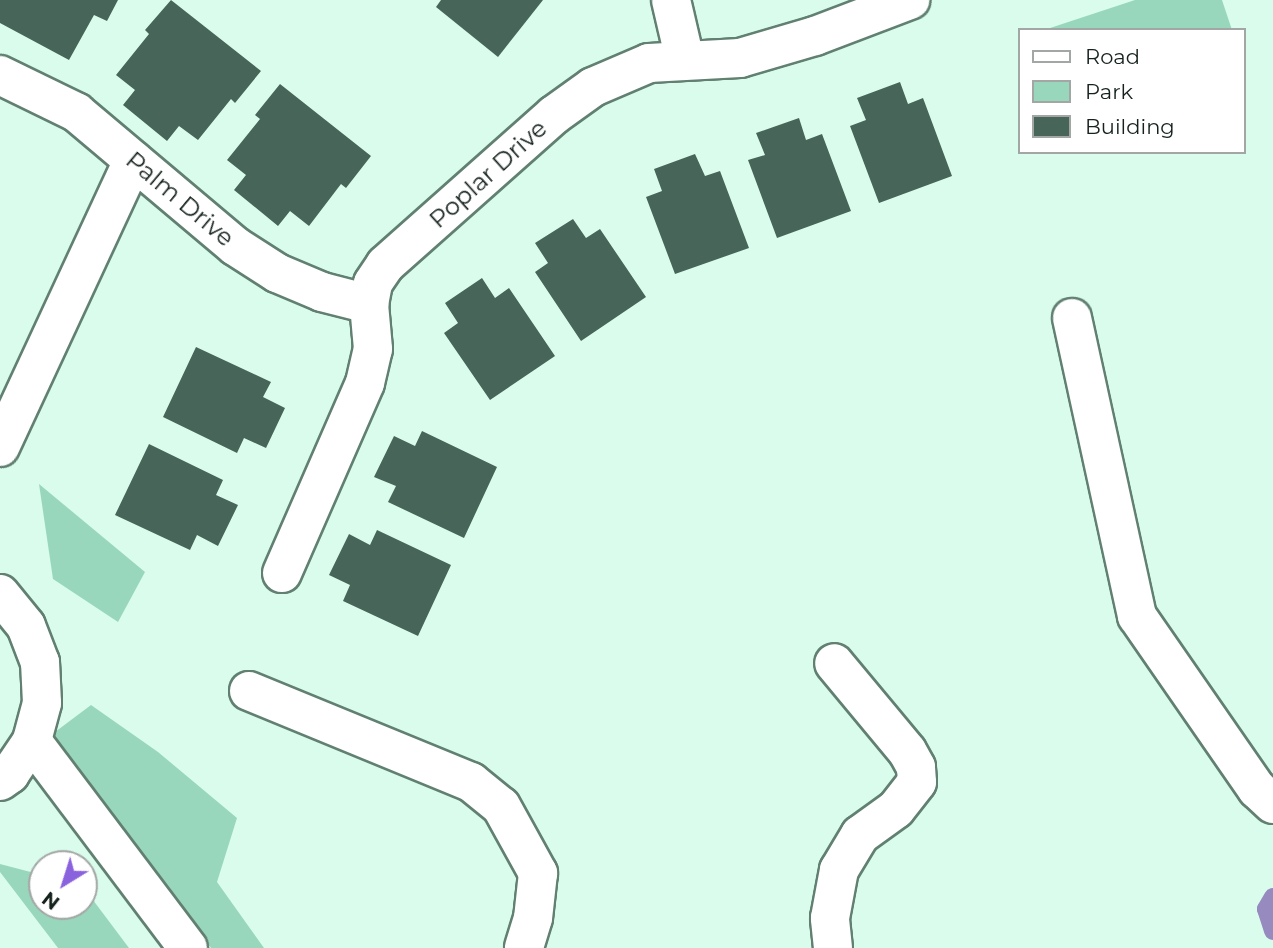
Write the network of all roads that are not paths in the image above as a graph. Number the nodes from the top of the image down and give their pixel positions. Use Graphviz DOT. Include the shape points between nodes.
graph roads {
  1 [pos="671,0"];
  2 [pos="910,0"];
  3 [pos="685,60"];
  4 [pos="0,75"];
  5 [pos="133,160"];
  6 [pos="369,304"];
  7 [pos="1072,318"];
  8 [pos="0,447"];
  9 [pos="282,573"];
  10 [pos="0,594"];
  11 [pos="834,663"];
  12 [pos="248,691"];
  13 [pos="32,741"];
  14 [pos="0,781"];
  15 [pos="1273,804"];
  16 [pos="188,948"];
  17 [pos="524,948"];
  18 [pos="833,948"];
  1 -- 3 [label="lane"];
  2 -- 3 [label="lane, Poplar Drive" via="740,58"];
  3 -- 6 [label="lane, Poplar Drive" via="649,63 593,87 554,115 385,265 373,283"];
  4 -- 5 [label="lane, Palm Drive" via="76,112"];
  5 -- 6 [label="lane, Palm Drive" via="235,246 277,273 322,292"];
  5 -- 8 [label="lane"];
  6 -- 9 [label="lane, Poplar Drive" via="373,349 365,383"];
  7 -- 15 [label="lane" via="1137,616 1257,789"];
  10 -- 13 [label="lane" via="26,626 40,662 42,702"];
  11 -- 18 [label="lane" via="907,751 916,767 916,782 896,808 860,835 839,870 830,918"];
  12 -- 17 [label="lane" via="471,782 501,806 538,873"];
  13 -- 14 [label="lane"];
  13 -- 16 [label="lane"];
}
